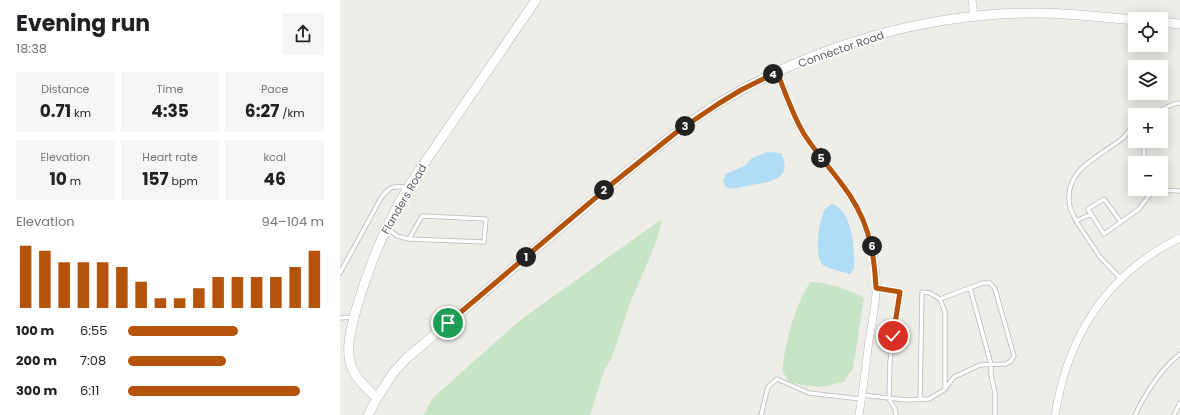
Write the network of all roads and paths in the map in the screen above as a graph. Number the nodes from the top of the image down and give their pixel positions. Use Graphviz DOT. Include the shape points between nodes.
graph roads {
  1 [pos="536,0"];
  2 [pos="972,0"];
  3 [pos="974,16"];
  4 [pos="1128,19"];
  5 [pos="1168,23"];
  6 [pos="1180,24"];
  7 [pos="777,72"];
  8 [pos="1180,103"];
  9 [pos="1167,108"];
  10 [pos="1128,132"];
  11 [pos="408,187"];
  12 [pos="1168,190"];
  13 [pos="1180,191"];
  14 [pos="1149,196"];
  15 [pos="1090,214"];
  16 [pos="1076,221"];
  17 [pos="1121,222"];
  18 [pos="386,227"];
  19 [pos="1180,238"];
  20 [pos="409,239"];
  21 [pos="340,273"];
  22 [pos="1121,279"];
  23 [pos="876,288"];
  24 [pos="970,288"];
  25 [pos="940,299"];
  26 [pos="354,316"];
  27 [pos="340,318"];
  28 [pos="1180,354"];
  29 [pos="991,364"];
  30 [pos="945,389"];
  31 [pos="862,397"];
  32 [pos="377,398"];
  33 [pos="889,399"];
  34 [pos="920,399"];
  35 [pos="1180,403"];
  36 [pos="368,415"];
  37 [pos="761,415"];
  38 [pos="859,415"];
  39 [pos="896,415"];
  40 [pos="995,415"];
  41 [pos="1055,415"];
  42 [pos="1135,415"];
  43 [pos="1174,415"];
  1 -- 11 [label="street, Flanders Road"];
  2 -- 3 [label="street"];
  3 -- 4 [label="street, Connector Road" via="1036,13"];
  3 -- 7 [label="street, Connector Road" via="884,33 842,46"];
  5 -- 6 [label="street"];
  7 -- 23 [label="street" via="803,133 852,198 865,223 873,250"];
  7 -- 32 [label="street, Connector Road" via="718,104 643,158 407,358 393,373"];
  8 -- 9 [label="lane"];
  10 -- 16 [label="lane" via="1081,167 1074,176 1068,196"];
  11 -- 18 [label="street, Flanders Road"];
  11 -- 21 [label="lane" via="396,186 388,189"];
  12 -- 13 [label="lane"];
  14 -- 17 [label="lane" via="1139,209"];
  15 -- 16 [label="lane"];
  15 -- 17 [label="lane" via="1104,234"];
  15 -- 17 [label="lane" via="1088,209 1104,199"];
  16 -- 22 [label="lane" via="1100,257"];
  18 -- 20 [label="lane" via="397,236"];
  18 -- 26 [label="street, Flanders Road"];
  19 -- 22 [label="street" via="1138,263"];
  20 -- 20 [label="lane" via="484,242 486,219 422,216"];
  22 -- 41 [label="street" via="1087,320 1078,338 1064,375"];
  23 -- 31 [label="street"];
  23 -- 33 [label="lane" via="900,292 891,355"];
  24 -- 25 [label="lane"];
  24 -- 29 [label="lane"];
  24 -- 29 [label="lane" via="990,283 995,289 1014,356 1006,364"];
  25 -- 30 [label="lane" via="945,312"];
  25 -- 34 [label="lane" via="922,292"];
  26 -- 27 [label="lane"];
  26 -- 32 [label="street, Flanders Road" via="350,362 358,379"];
  28 -- 42 [label="lane" via="1154,381"];
  29 -- 30 [label="lane" via="980,365 954,377"];
  29 -- 40 [label="lane"];
  30 -- 34 [label="lane" via="929,399"];
  31 -- 33 [label="lane"];
  31 -- 37 [label="lane" via="809,393 777,380 768,387"];
  31 -- 38 [label="street"];
  32 -- 36 [label="street"];
  33 -- 34 [label="lane"];
  33 -- 39 [label="lane"];
  35 -- 43 [label="lane"];
}
